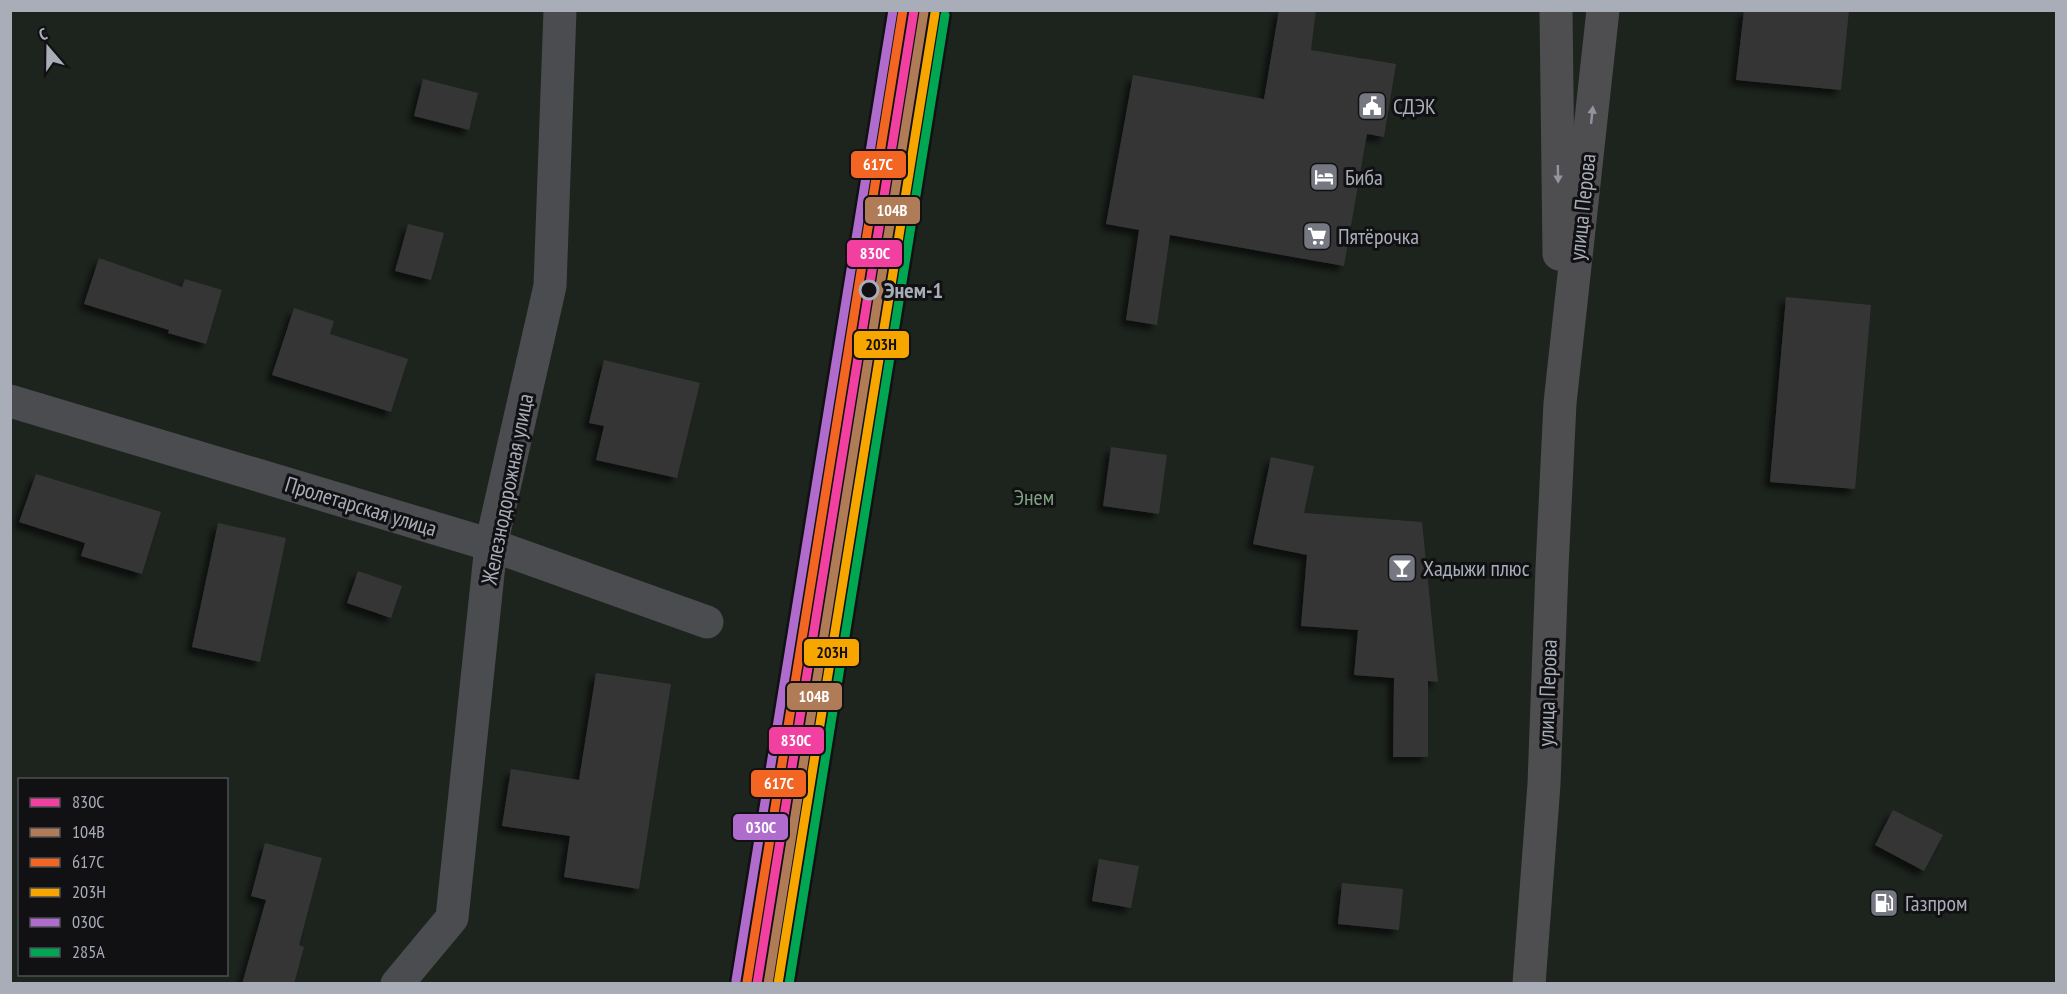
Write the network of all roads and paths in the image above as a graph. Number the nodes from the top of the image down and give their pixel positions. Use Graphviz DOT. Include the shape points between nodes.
graph roads {
  1 [pos="560,10"];
  2 [pos="1556,10"];
  3 [pos="1603,10"];
  4 [pos="10,401"];
  5 [pos="1560,403"];
  6 [pos="490,545"];
  7 [pos="707,622"];
  8 [pos="396,984"];
  9 [pos="1529,984"];
  1 -- 6 [label="street, Железнодорожная улица" via="550,286"];
  2 -- 5 [label="highway, улица Перова, one-way"];
  5 -- 3 [label="highway, улица Перова, one-way"];
  4 -- 6 [label="street, Пролетарская улица"];
  5 -- 9 [label="highway, улица Перова" via="1544,784"];
  6 -- 7 [label="street, Пролетарская улица"];
  6 -- 8 [label="street, Железнодорожная улица" via="452,918"];
}
